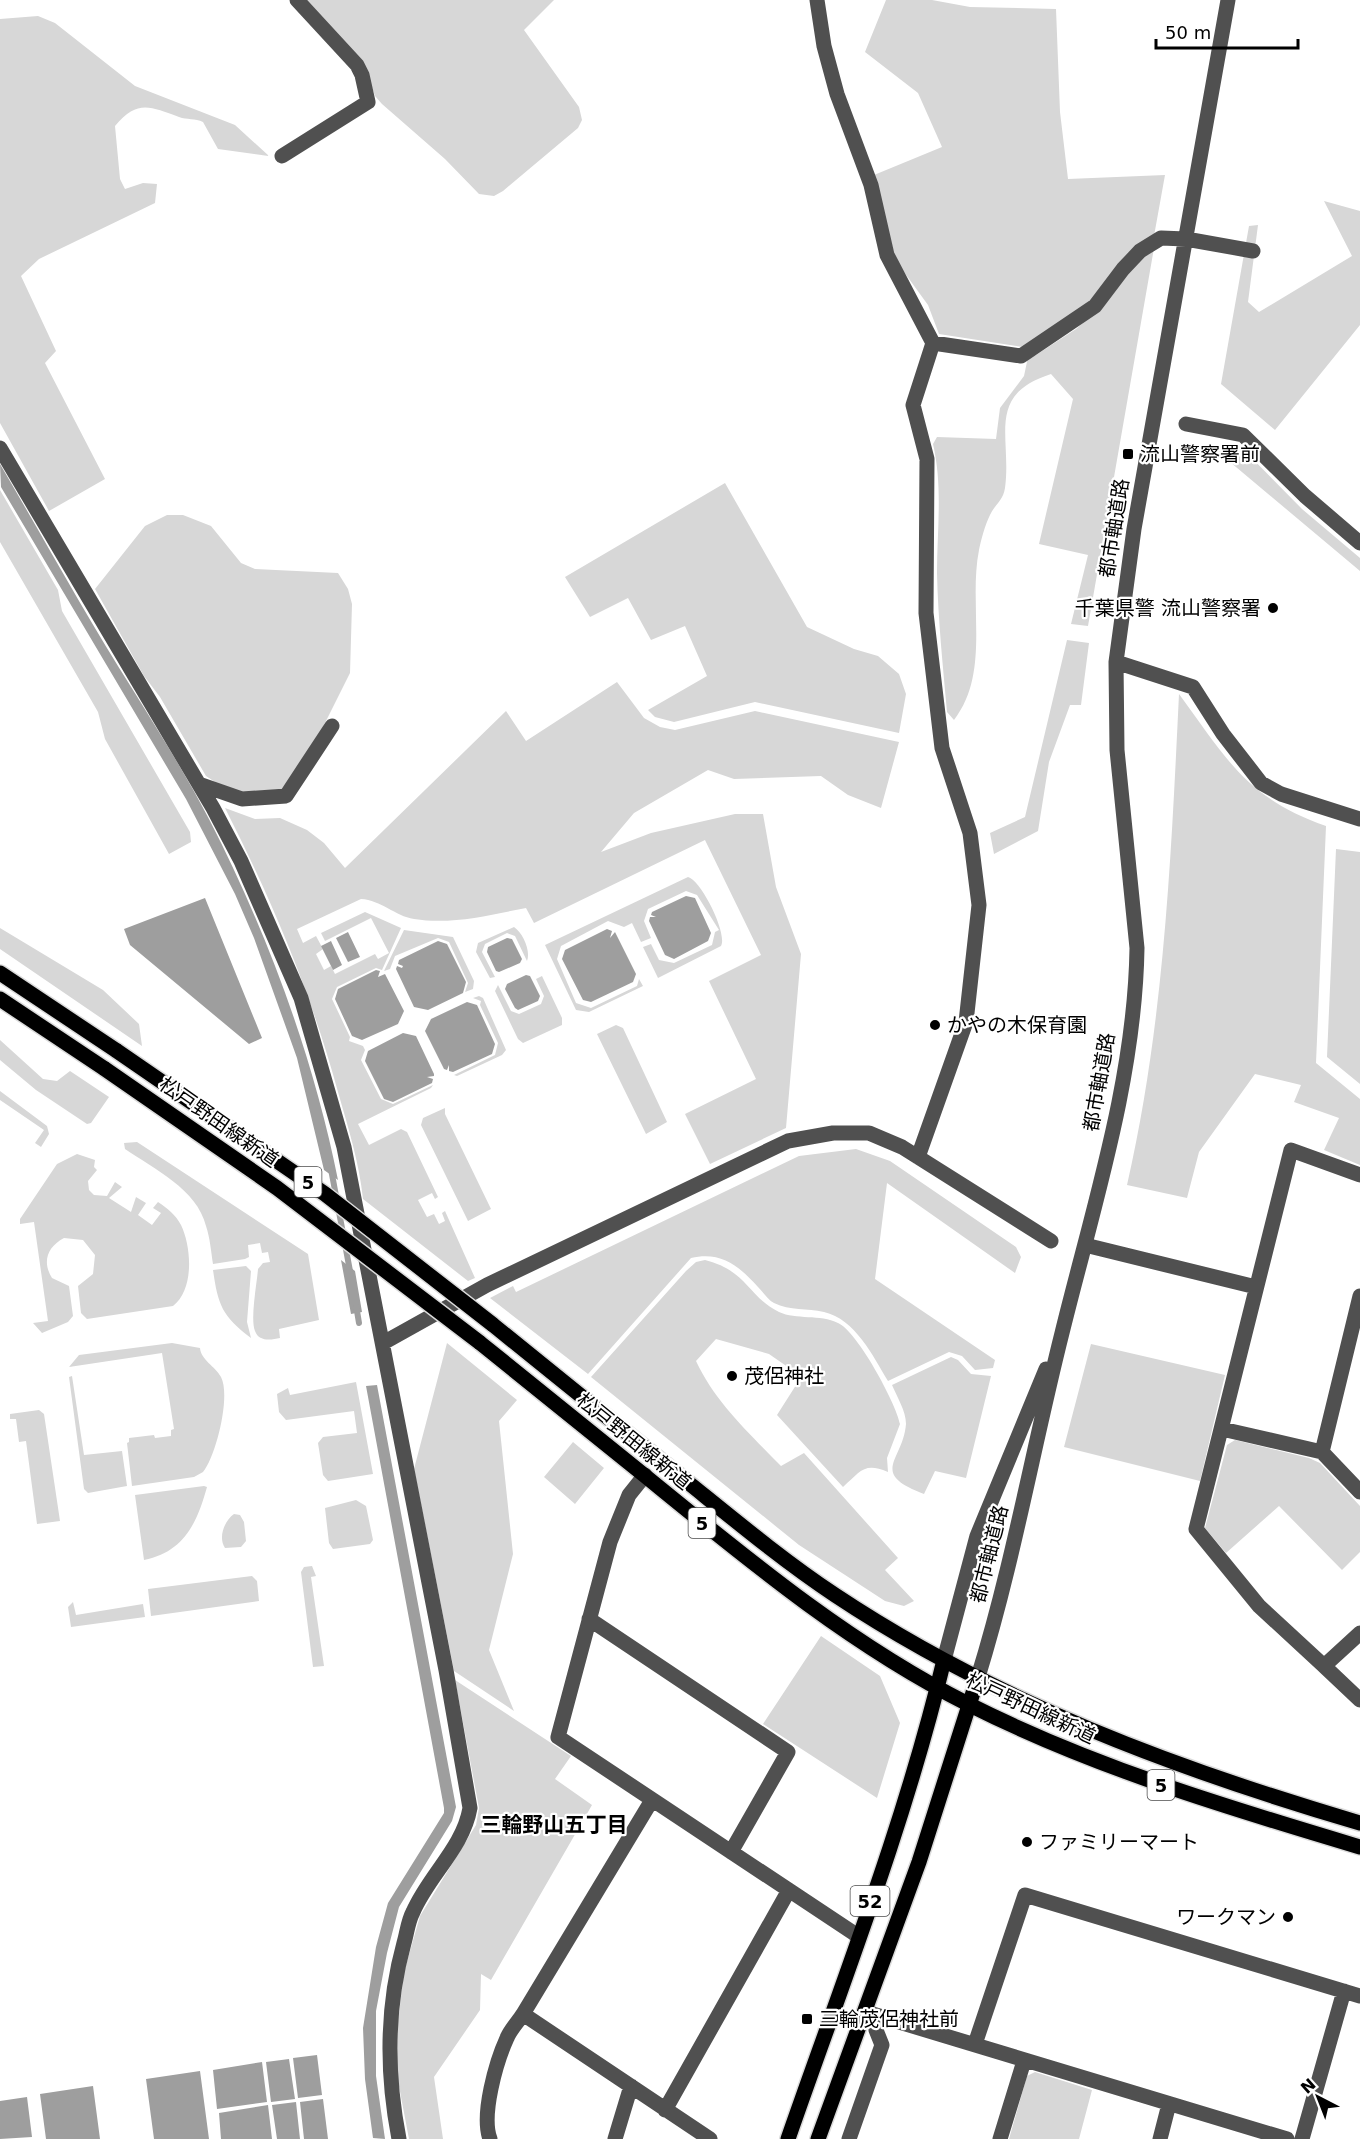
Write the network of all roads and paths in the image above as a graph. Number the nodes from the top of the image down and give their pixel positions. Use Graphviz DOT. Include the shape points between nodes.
graph roads {
  1 [pos="297,0"];
  2 [pos="817,0"];
  3 [pos="1228,0"];
  4 [pos="282,156"];
  5 [pos="1186,239"];
  6 [pos="1253,251"];
  7 [pos="933,343"];
  8 [pos="1186,424"];
  9 [pos="0,448"];
  10 [pos="1360,543"];
  11 [pos="1116,662"];
  12 [pos="332,726"];
  13 [pos="199,784"];
  14 [pos="1360,819"];
  15 [pos="0,973"];
  16 [pos="0,999"];
  17 [pos="918,1157"];
  18 [pos="1360,1175"];
  19 [pos="1051,1241"];
  20 [pos="1085,1245"];
  21 [pos="1256,1287"];
  22 [pos="1359,1306"];
  23 [pos="1062,1332"];
  24 [pos="383,1343"];
  25 [pos="1222,1430"];
  26 [pos="1322,1452"];
  27 [pos="645,1475"];
  28 [pos="1360,1492"];
  29 [pos="589,1619"];
  30 [pos="1360,1633"];
  31 [pos="944,1660"];
  32 [pos="1324,1666"];
  33 [pos="978,1677"];
  34 [pos="937,1687"];
  35 [pos="1360,1700"];
  36 [pos="968,1704"];
  37 [pos="652,1800"];
  38 [pos="1360,1823"];
  39 [pos="1360,1847"];
  40 [pos="730,1852"];
  41 [pos="789,1890"];
  42 [pos="858,1936"];
  43 [pos="1344,1991"];
  44 [pos="1360,1996"];
  45 [pos="866,2012"];
  46 [pos="523,2014"];
  47 [pos="876,2030"];
  48 [pos="975,2044"];
  49 [pos="1023,2061"];
  50 [pos="631,2086"];
  51 [pos="1169,2104"];
  52 [pos="665,2110"];
  53 [pos="399,2139"];
  54 [pos="490,2139"];
  55 [pos="615,2139"];
  56 [pos="710,2139"];
  57 [pos="788,2139"];
  58 [pos="818,2139"];
  59 [pos="849,2139"];
  60 [pos="1000,2139"];
  61 [pos="1160,2139"];
  62 [pos="1287,2139"];
  63 [pos="1302,2139"];
  1 -- 4 [label="street" via="357,65 368,102"];
  2 -- 7 [label="street" via="837,94 871,185 887,255"];
  3 -- 5 [label="street, 都市軸道路"];
  5 -- 6 [label="street"];
  5 -- 7 [label="street" via="1161,238 1140,251 1095,306 1021,356"];
  5 -- 11 [label="street, 都市軸道路" via="1134,529"];
  7 -- 17 [label="street" via="913,405 927,459 926,613 942,748 970,833 979,905 966,1022"];
  8 -- 10 [label="street" via="1244,435 1305,496"];
  9 -- 13 [label="street"];
  11 -- 14 [label="street" via="1193,687 1261,783 1281,794"];
  11 -- 20 [label="street, 都市軸道路" via="1117,750 1137,976 1125,1064"];
  12 -- 13 [label="street" via="286,796 242,799"];
  13 -- 24 [label="street" via="241,861 301,998 344,1148"];
  15 -- 31 [label="main road, 松戸野田線新道 / 5, bridge" via="325,1194 782,1558"];
  16 -- 27 [label="main road, 松戸野田線新道 / 5, bridge" via="277,1188"];
  17 -- 19 [label="street"];
  17 -- 24 [label="street" via="869,1133 833,1133 788,1141 488,1285"];
  18 -- 21 [label="street" via="1292,1150"];
  20 -- 21 [label="street"];
  20 -- 23 [label="street, 都市軸道路"];
  21 -- 25 [label="street"];
  22 -- 26 [label="street"];
  23 -- 31 [label="street" via="977,1536"];
  23 -- 33 [label="street, 都市軸道路" via="1015,1545"];
  24 -- 53 [label="street" via="470,1808 467,1826 412,1912 397,1969 390,2005 390,2075"];
  25 -- 26 [label="street"];
  25 -- 32 [label="street" via="1196,1529 1259,1606"];
  26 -- 28 [label="street"];
  27 -- 29 [label="street" via="628,1495 610,1542"];
  27 -- 34 [label="main road, 松戸野田線新道 / 5" via="795,1596"];
  29 -- 37 [label="street" via="558,1737"];
  29 -- 40 [label="street" via="788,1752"];
  30 -- 32 [label="street"];
  31 -- 33 [label="main road, 松戸野田線新道 / 5"];
  31 -- 34 [label="main road, 52"];
  32 -- 35 [label="street"];
  33 -- 36 [label="main road, 都市軸道路 / 52"];
  33 -- 38 [label="main road, 松戸野田線新道 / 5" via="1121,1744 1224,1782"];
  34 -- 36 [label="main road, 松戸野田線新道 / 5"];
  34 -- 42 [label="main road, 52"];
  36 -- 39 [label="main road, 松戸野田線新道 / 5" via="1116,1769"];
  36 -- 45 [label="main road, 都市軸道路 / 52" via="919,1863"];
  37 -- 40 [label="street"];
  37 -- 46 [label="street"];
  40 -- 41 [label="street"];
  41 -- 42 [label="street"];
  41 -- 52 [label="street"];
  42 -- 57 [label="main road, 52"];
  43 -- 44 [label="street"];
  43 -- 48 [label="street" via="1025,1895"];
  43 -- 63 [label="street"];
  45 -- 48 [label="street"];
  45 -- 58 [label="main road, 都市軸道路 / 52"];
  46 -- 50 [label="street"];
  46 -- 54 [label="street" via="507,2037 486,2109"];
  47 -- 59 [label="street" via="882,2045"];
  48 -- 49 [label="street"];
  49 -- 51 [label="street"];
  49 -- 60 [label="street"];
  50 -- 52 [label="street"];
  50 -- 55 [label="street"];
  51 -- 61 [label="street"];
  51 -- 62 [label="street"];
  52 -- 56 [label="street"];
}
